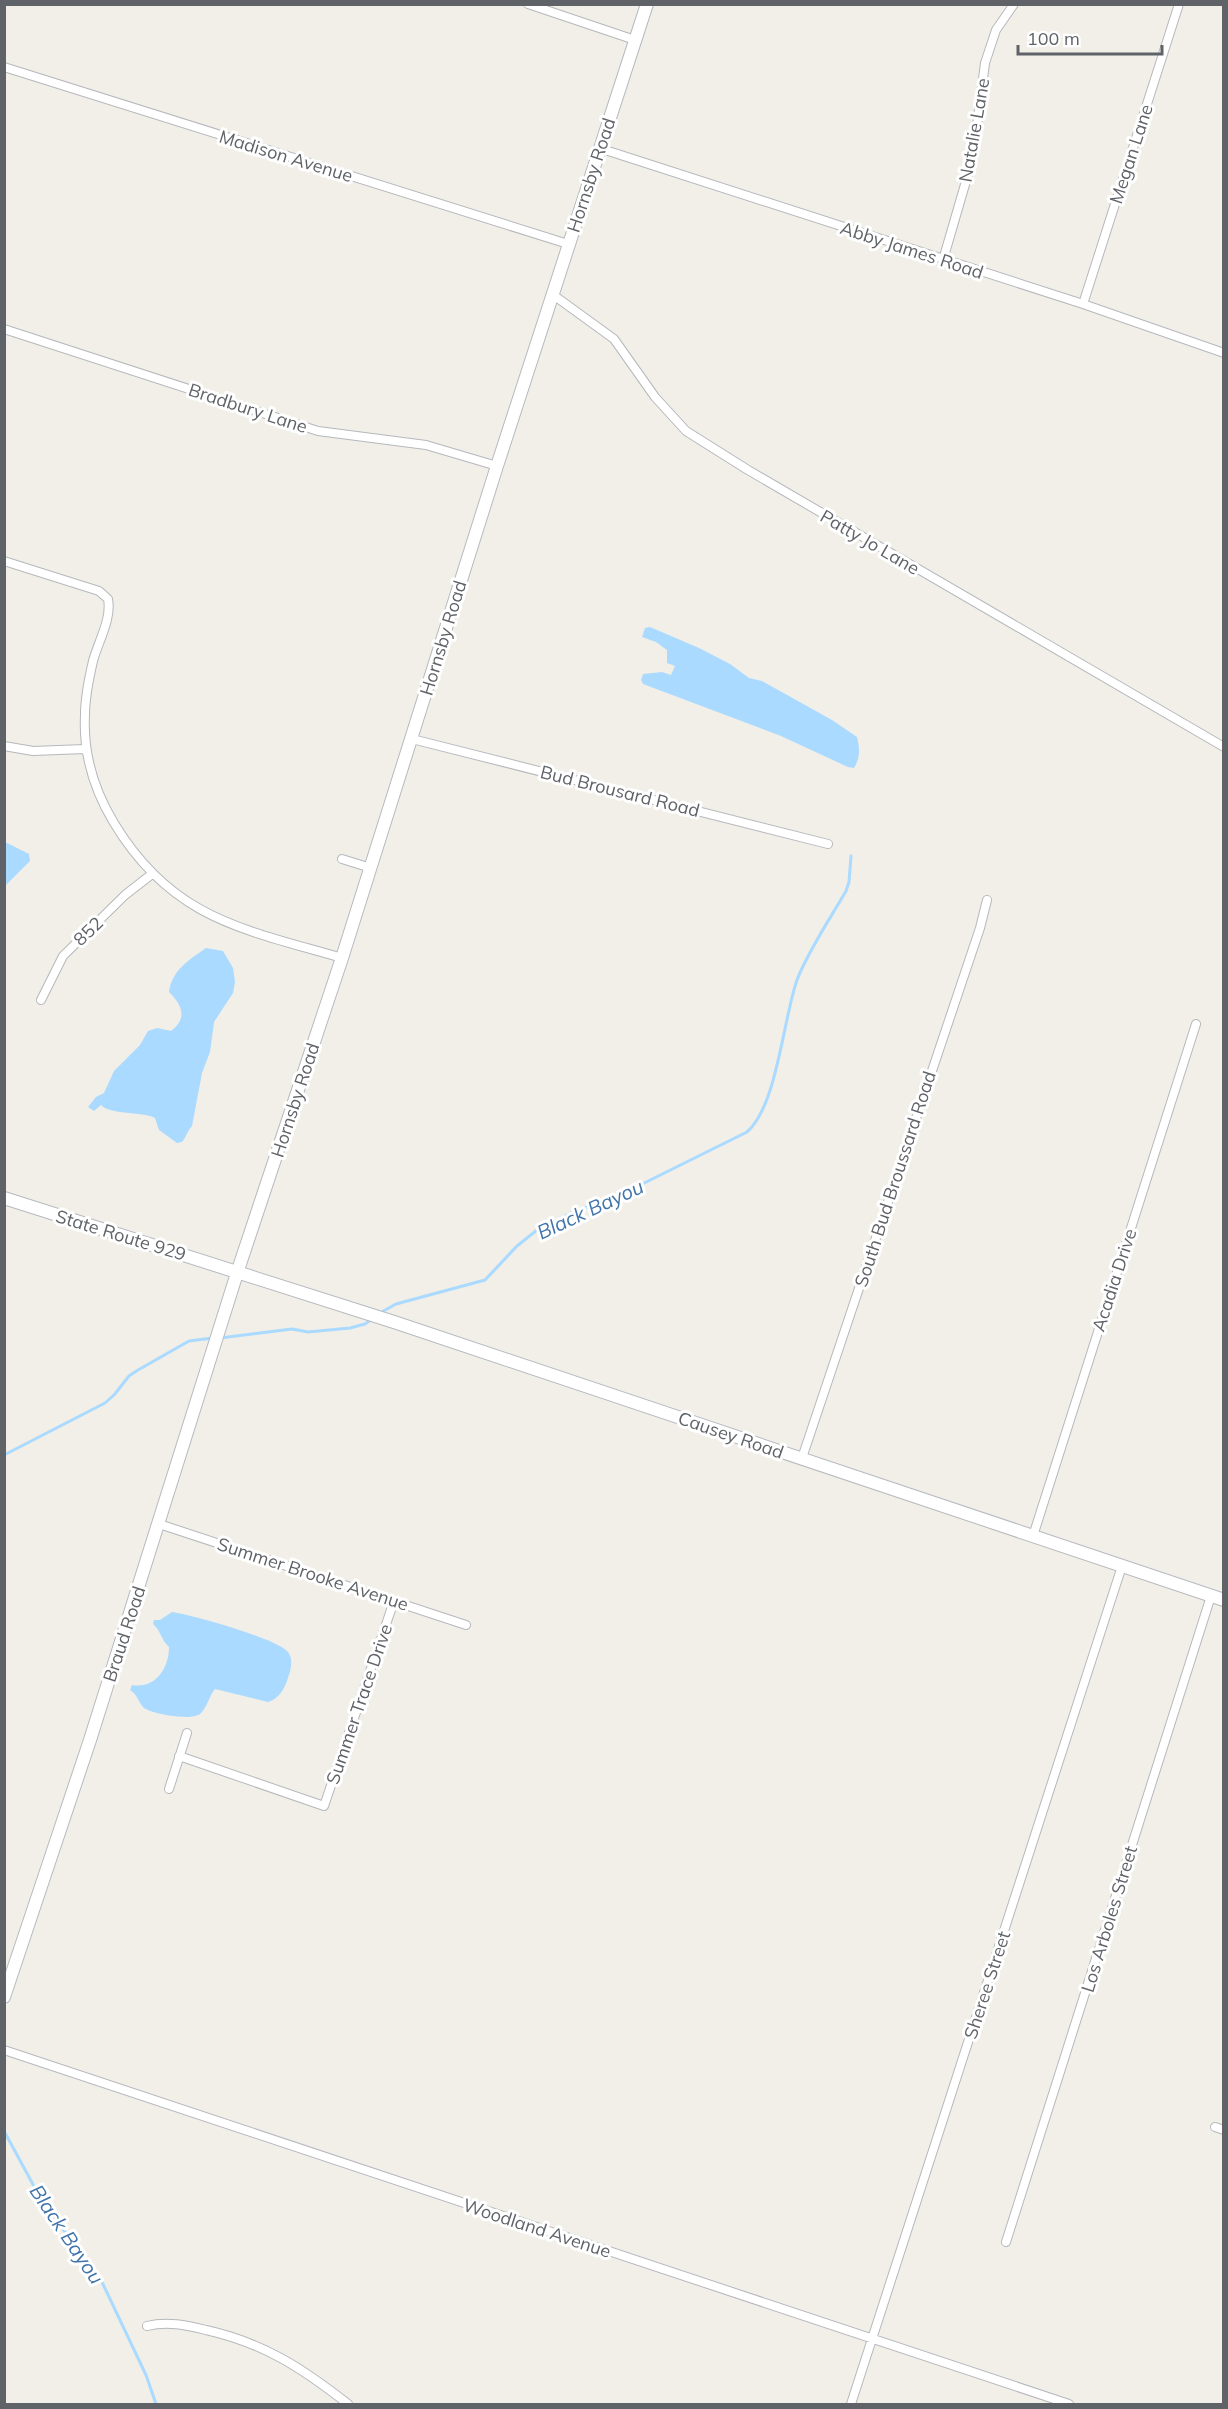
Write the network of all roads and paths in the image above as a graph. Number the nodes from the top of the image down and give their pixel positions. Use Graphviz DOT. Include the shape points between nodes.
graph roads {
  1 [pos="528,4"];
  2 [pos="647,4"];
  3 [pos="1014,4"];
  4 [pos="1179,4"];
  5 [pos="635,40"];
  6 [pos="4,67"];
  7 [pos="599,148"];
  8 [pos="568,244"];
  9 [pos="943,260"];
  10 [pos="552,294"];
  11 [pos="1083,304"];
  12 [pos="4,329"];
  13 [pos="1224,353"];
  14 [pos="497,466"];
  15 [pos="4,561"];
  16 [pos="412,739"];
  17 [pos="4,746"];
  18 [pos="1224,747"];
  19 [pos="85,749"];
  20 [pos="828,844"];
  21 [pos="342,859"];
  22 [pos="371,868"];
  23 [pos="152,874"];
  24 [pos="987,900"];
  25 [pos="342,958"];
  26 [pos="41,1000"];
  27 [pos="1196,1024"];
  28 [pos="4,1198"];
  29 [pos="238,1270"];
  30 [pos="802,1458"];
  31 [pos="159,1524"];
  32 [pos="1033,1536"];
  33 [pos="1122,1566"];
  34 [pos="1211,1596"];
  35 [pos="1224,1600"];
  36 [pos="394,1601"];
  37 [pos="466,1624"];
  38 [pos="187,1733"];
  39 [pos="179,1756"];
  40 [pos="169,1789"];
  41 [pos="4,1997"];
  42 [pos="4,2050"];
  43 [pos="1006,2242"];
  44 [pos="147,2326"];
  45 [pos="873,2340"];
  46 [pos="348,2404"];
  47 [pos="851,2404"];
  48 [pos="1069,2404"];
  1 -- 5 [label="street"];
  2 -- 5 [label="street, Hornsby Road"];
  3 -- 9 [label="street, Natalie Lane" via="996,30 985,63 973,157"];
  4 -- 11 [label="street, Megan Lane"];
  5 -- 7 [label="street, Hornsby Road"];
  6 -- 8 [label="street, Madison Avenue"];
  7 -- 8 [label="street, Hornsby Road"];
  7 -- 9 [label="street, Abby James Road"];
  8 -- 10 [label="street, Hornsby Road"];
  9 -- 11 [label="street, Abby James Road"];
  10 -- 14 [label="street, Hornsby Road"];
  10 -- 18 [label="street, Patty Jo Lane" via="614,339 654,397 686,431"];
  11 -- 13 [label="street, Abby James Road"];
  12 -- 14 [label="street, Bradbury Lane" via="318,431 426,445"];
  14 -- 16 [label="street, Hornsby Road"];
  15 -- 19 [label="street" via="99,591 109,602 87,694"];
  16 -- 20 [label="street, Bud Brousard Road"];
  16 -- 22 [label="street, Hornsby Road"];
  17 -- 19 [label="street" via="33,751"];
  19 -- 23 [label="street" via="106,811"];
  21 -- 22 [label="street"];
  22 -- 25 [label="street, Hornsby Road"];
  23 -- 25 [label="street" via="183,899 220,919"];
  23 -- 26 [label="street, 852" via="63,956"];
  24 -- 30 [label="street, South Bud Broussard Road"];
  25 -- 29 [label="street, Hornsby Road"];
  27 -- 32 [label="street, Acadia Drive"];
  28 -- 29 [label="street, State Route 929"];
  29 -- 30 [label="street, Causey Road"];
  29 -- 31 [label="street, Braud Road"];
  30 -- 32 [label="street, Causey Road"];
  31 -- 36 [label="street, Summer Brooke Avenue"];
  31 -- 41 [label="street, Braud Road"];
  32 -- 33 [label="street, Causey Road"];
  33 -- 34 [label="street, Causey Road"];
  33 -- 45 [label="street, Sheree Street"];
  34 -- 35 [label="street, Causey Road"];
  34 -- 43 [label="street, Los Arboles Street"];
  36 -- 37 [label="street, Summer Brooke Avenue"];
  36 -- 39 [label="street, Summer Trace Drive" via="324,1806"];
  38 -- 39 [label="street"];
  39 -- 40 [label="street"];
  42 -- 45 [label="street, Woodland Avenue"];
  44 -- 46 [label="street" via="185,2325 257,2345 313,2376"];
  45 -- 47 [label="street, Sheree Street"];
  45 -- 48 [label="street, Woodland Avenue"];
}
